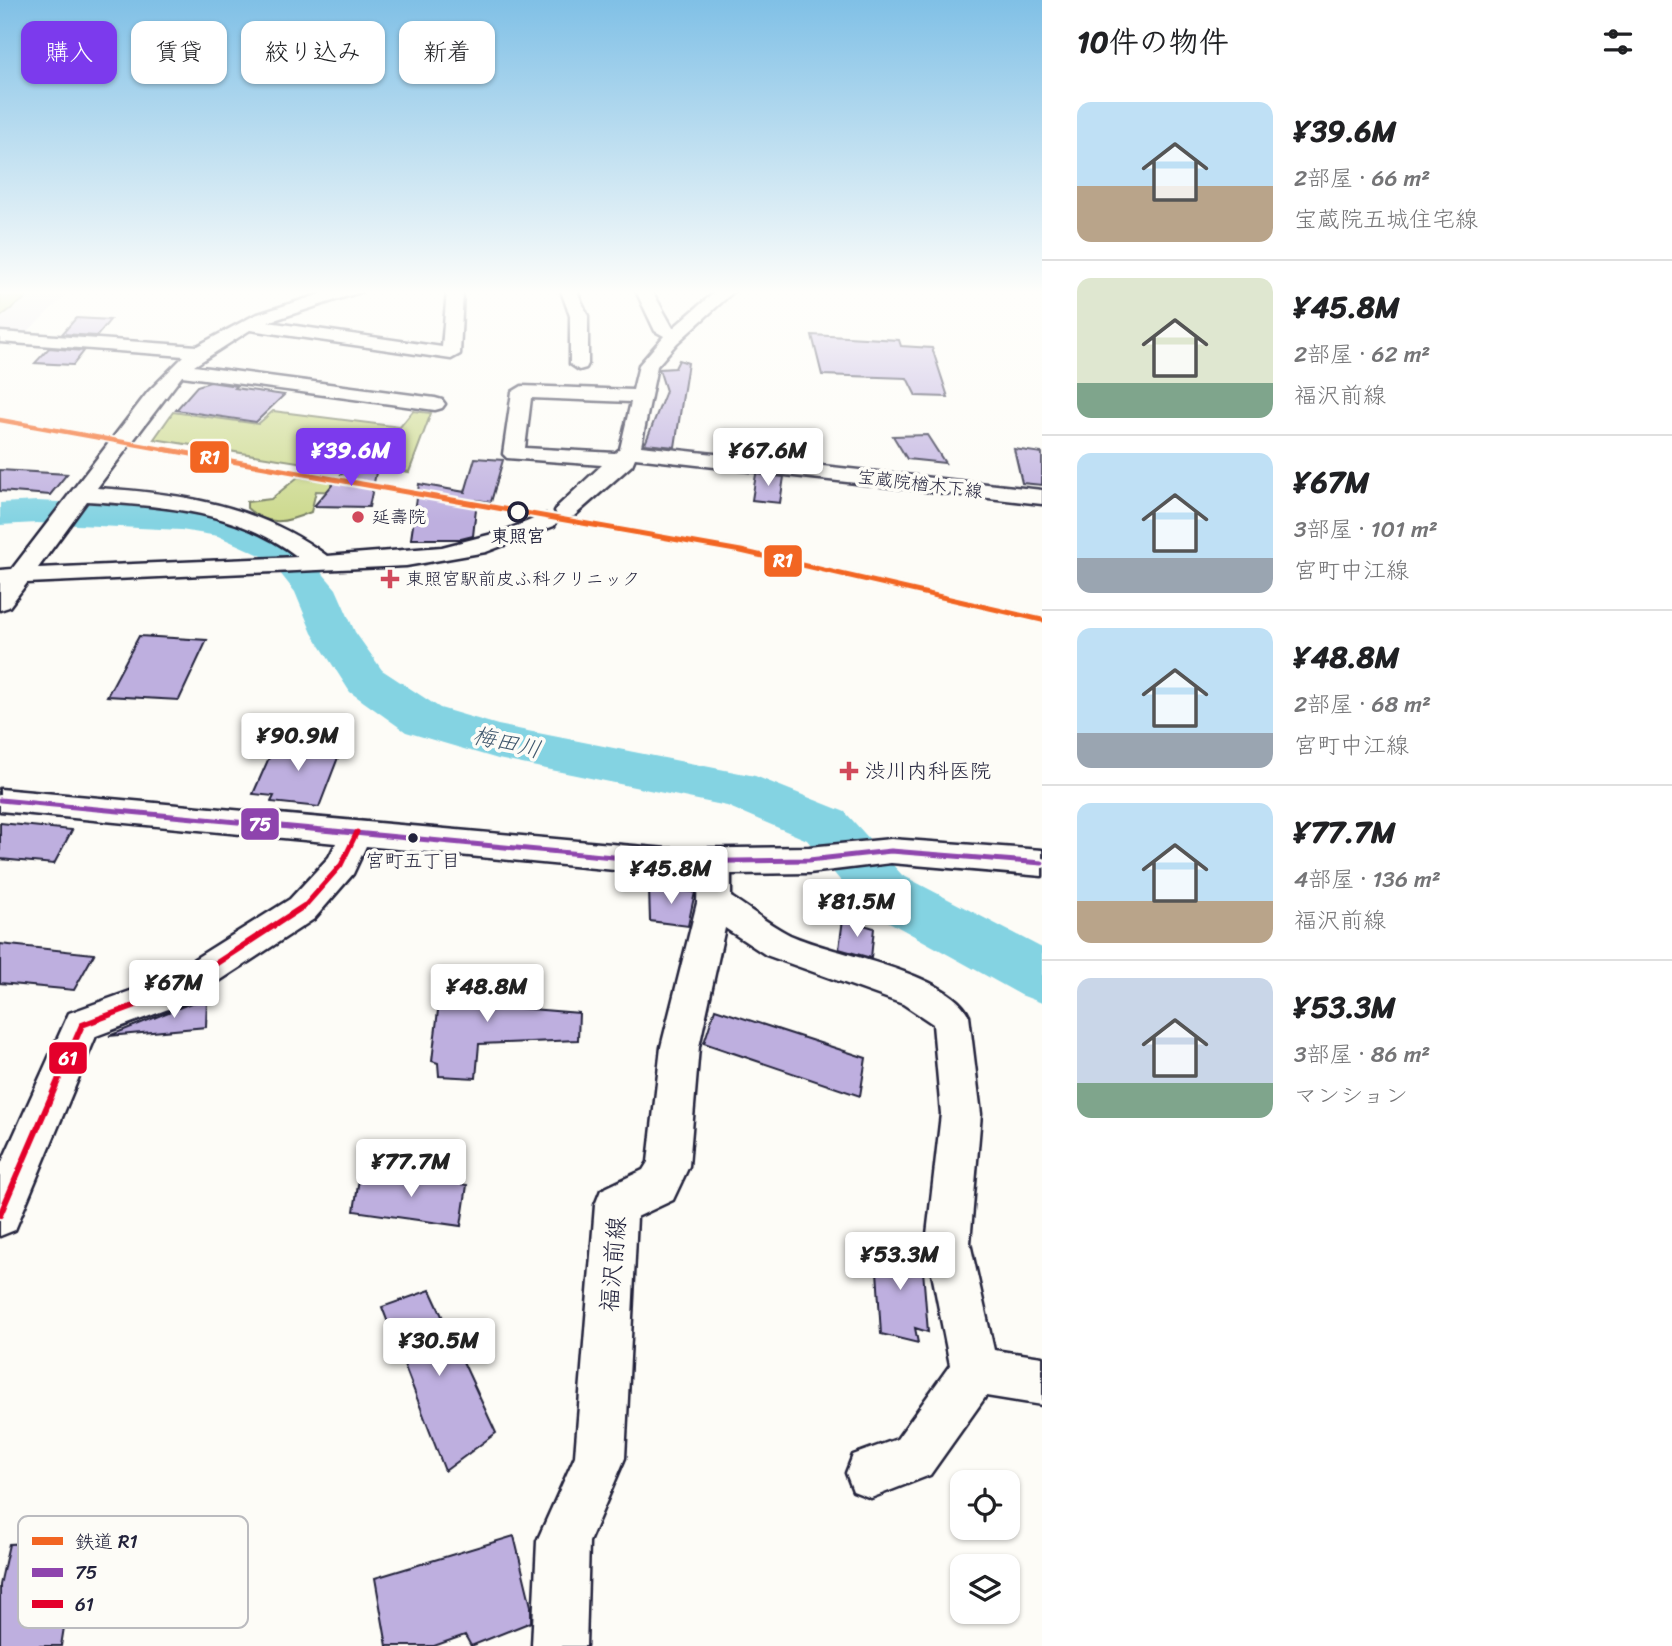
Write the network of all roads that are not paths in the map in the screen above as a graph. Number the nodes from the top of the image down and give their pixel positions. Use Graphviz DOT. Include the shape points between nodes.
graph roads {
  1 [pos="181,368"];
  2 [pos="647,368"];
  3 [pos="178,370"];
  4 [pos="640,396"];
  5 [pos="435,404"];
  6 [pos="627,456"];
  7 [pos="78,496"];
  8 [pos="1042,497"];
  9 [pos="318,564"];
  10 [pos="10,576"];
  11 [pos="0,602"];
  12 [pos="0,800"];
  13 [pos="357,832"];
  14 [pos="1042,863"];
  15 [pos="714,883"];
  16 [pos="0,1215"];
  17 [pos="975,1371"];
  18 [pos="1042,1381"];
  19 [pos="871,1473"];
  20 [pos="559,1646"];
  1 -- 3 [label="street"];
  2 -- 4 [label="street"];
  3 -- 5 [label="street"];
  3 -- 7 [label="street"];
  4 -- 6 [label="street"];
  4 -- 6 [label="street, 宝蔵院楢木下線" via="522,392 513,454"];
  6 -- 8 [label="street, 宝蔵院楢木下線"];
  6 -- 9 [label="street" via="556,516 526,531 439,555"];
  7 -- 9 [label="street" via="153,500 233,513 282,535"];
  7 -- 10 [label="street"];
  9 -- 10 [label="street"];
  10 -- 11 [label="street"];
  12 -- 13 [label="street"];
  13 -- 15 [label="street" via="667,862"];
  13 -- 16 [label="street" via="341,865 302,909 174,991 82,1025"];
  14 -- 15 [label="street" via="891,851 809,860"];
  15 -- 17 [label="street" via="778,945 916,993 951,1016 961,1114 948,1243"];
  15 -- 20 [label="street, 福沢前線" via="680,1047 668,1166 658,1185 616,1205 600,1458 563,1541"];
  17 -- 18 [label="street"];
  17 -- 19 [label="street" via="913,1458"];
}
